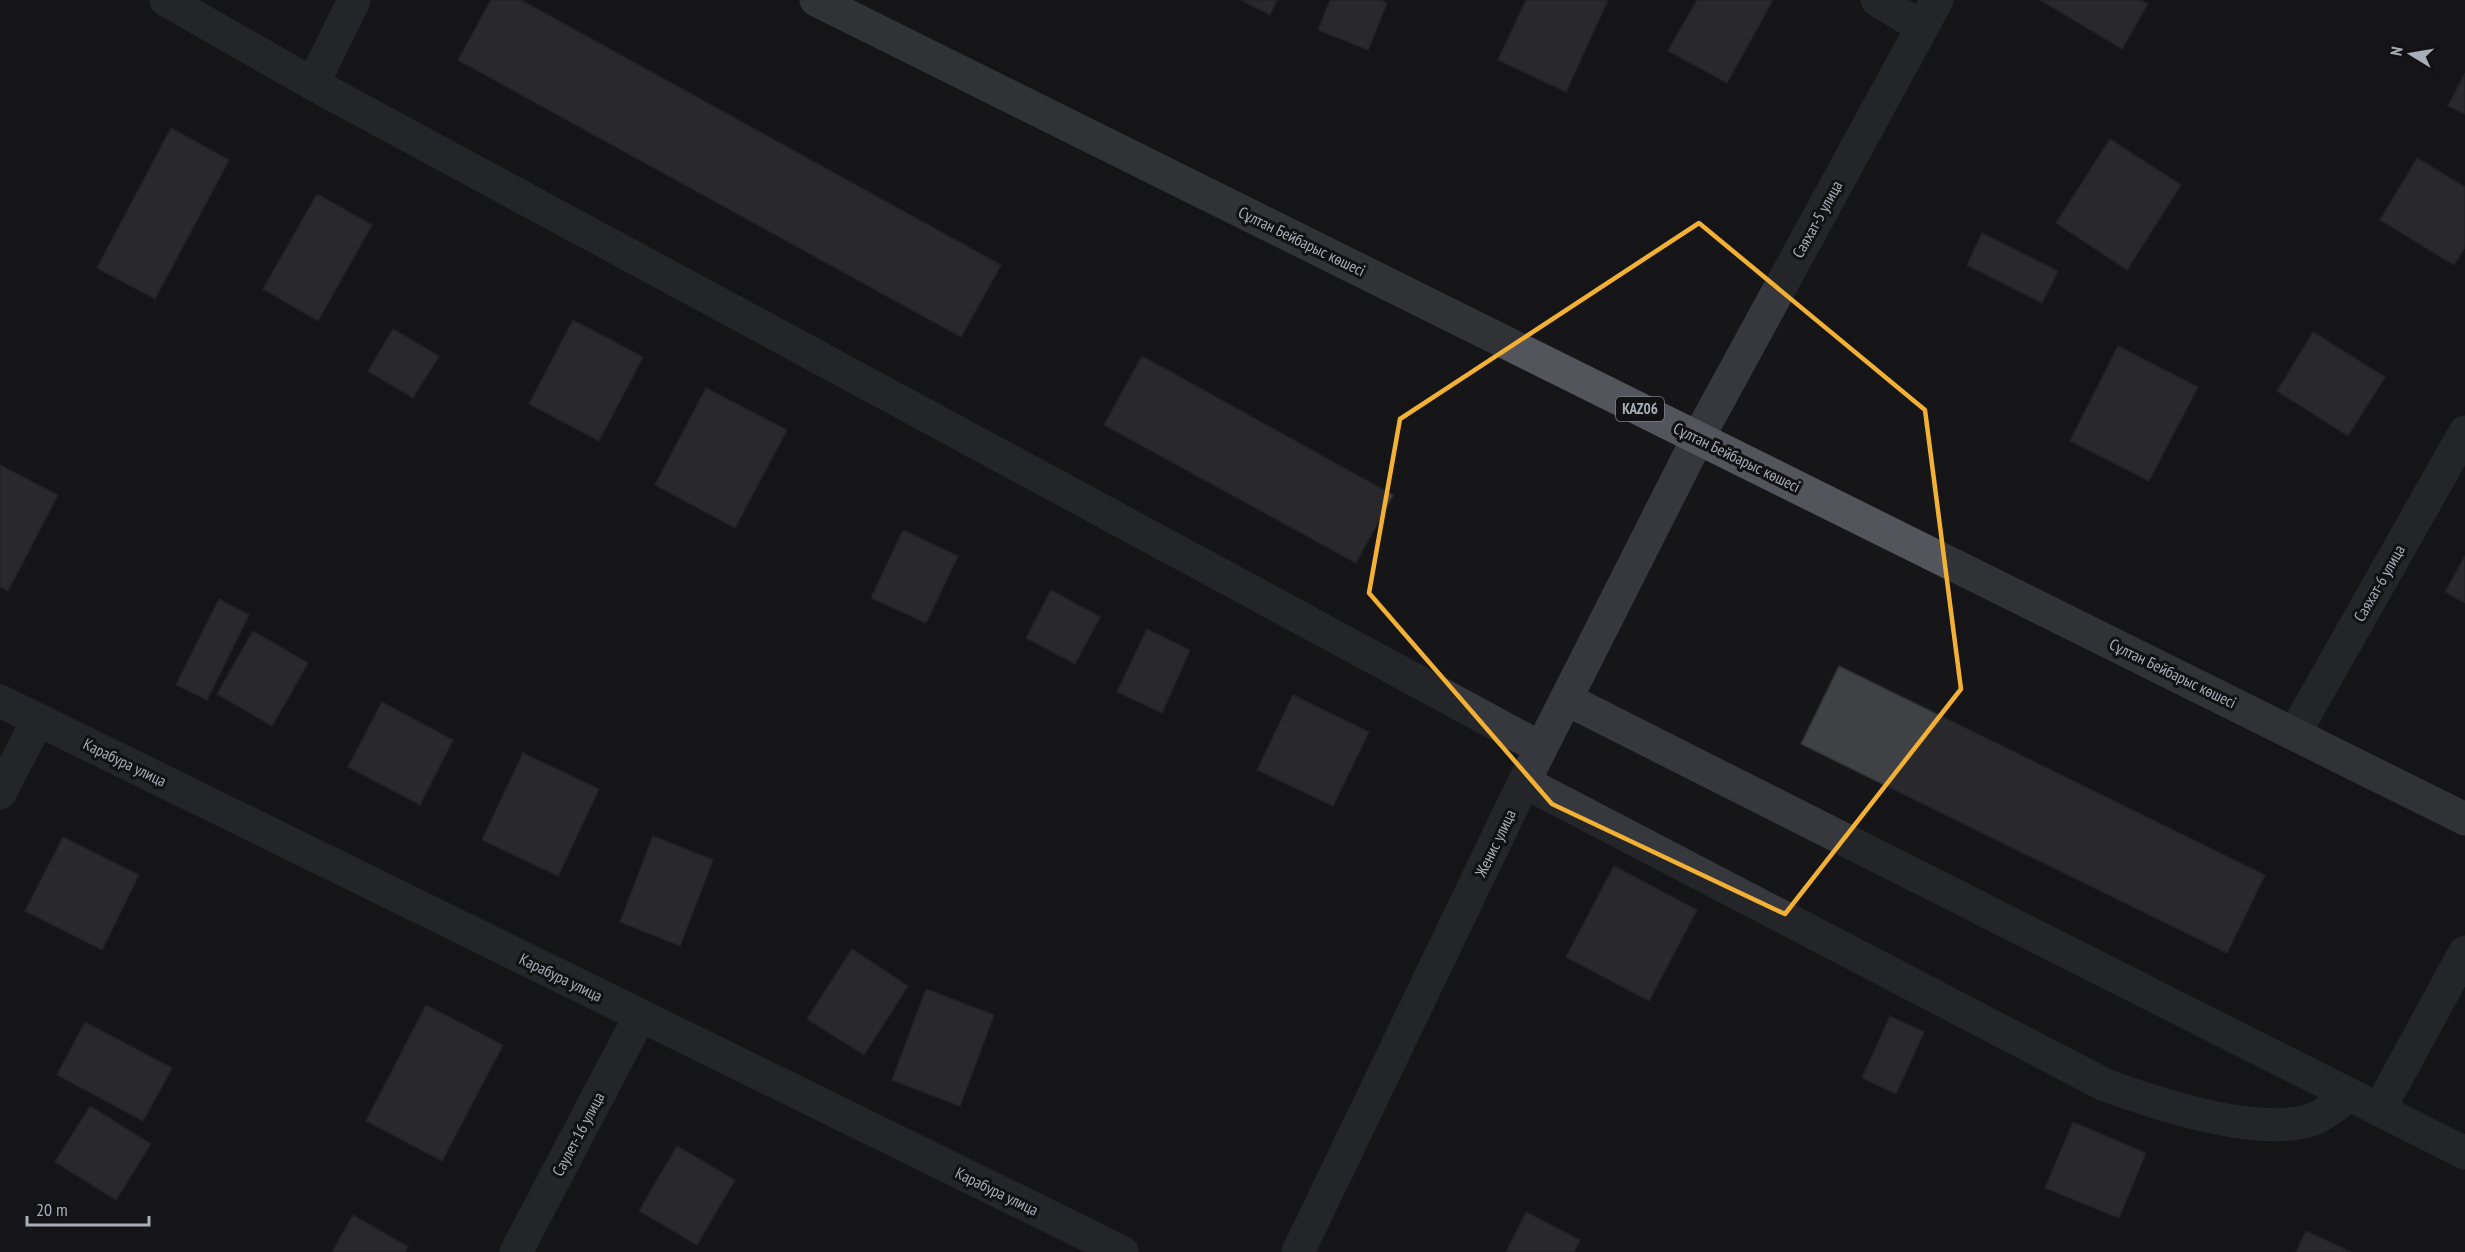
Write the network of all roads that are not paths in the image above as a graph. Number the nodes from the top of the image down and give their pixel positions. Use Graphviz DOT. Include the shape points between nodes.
graph roads {
  1 [pos="166,0"];
  2 [pos="354,0"];
  3 [pos="816,0"];
  4 [pos="1877,0"];
  5 [pos="1929,13"];
  6 [pos="313,84"];
  7 [pos="2465,432"];
  8 [pos="1698,438"];
  9 [pos="1566,699"];
  10 [pos="0,701"];
  11 [pos="38,720"];
  12 [pos="2294,734"];
  13 [pos="1541,747"];
  14 [pos="1524,782"];
  15 [pos="0,793"];
  16 [pos="2465,819"];
  17 [pos="2465,951"];
  18 [pos="640,1016"];
  19 [pos="2350,1095"];
  20 [pos="2379,1110"];
  21 [pos="2465,1153"];
  22 [pos="516,1252"];
  23 [pos="1122,1252"];
  24 [pos="1298,1252"];
  1 -- 6 [label="street"];
  2 -- 6 [label="street"];
  3 -- 8 [label="main road, Сұлтан Бейбарыс көшесі / KAZ06"];
  4 -- 5 [label="street"];
  5 -- 8 [label="street, Саяхат-5 улица"];
  6 -- 13 [label="street"];
  7 -- 12 [label="street, Саяхат-6 улица"];
  8 -- 9 [label="street, Женис улица"];
  8 -- 12 [label="main road, Сұлтан Бейбарыс көшесі / KAZ06"];
  9 -- 13 [label="street, Женис улица"];
  9 -- 19 [label="street"];
  10 -- 11 [label="street, Карабура улица"];
  11 -- 15 [label="street"];
  11 -- 18 [label="street, Карабура улица"];
  12 -- 16 [label="main road, Сұлтан Бейбарыс көшесі / KAZ06"];
  13 -- 14 [label="street, Женис улица"];
  14 -- 19 [label="street" via="2105,1085 2165,1107 2238,1121 2281,1124 2312,1120"];
  14 -- 24 [label="street, Женис улица"];
  17 -- 20 [label="street"];
  18 -- 22 [label="street, Саулет-16 улица"];
  18 -- 23 [label="street, Карабура улица"];
  19 -- 20 [label="street"];
  20 -- 21 [label="street"];
}
